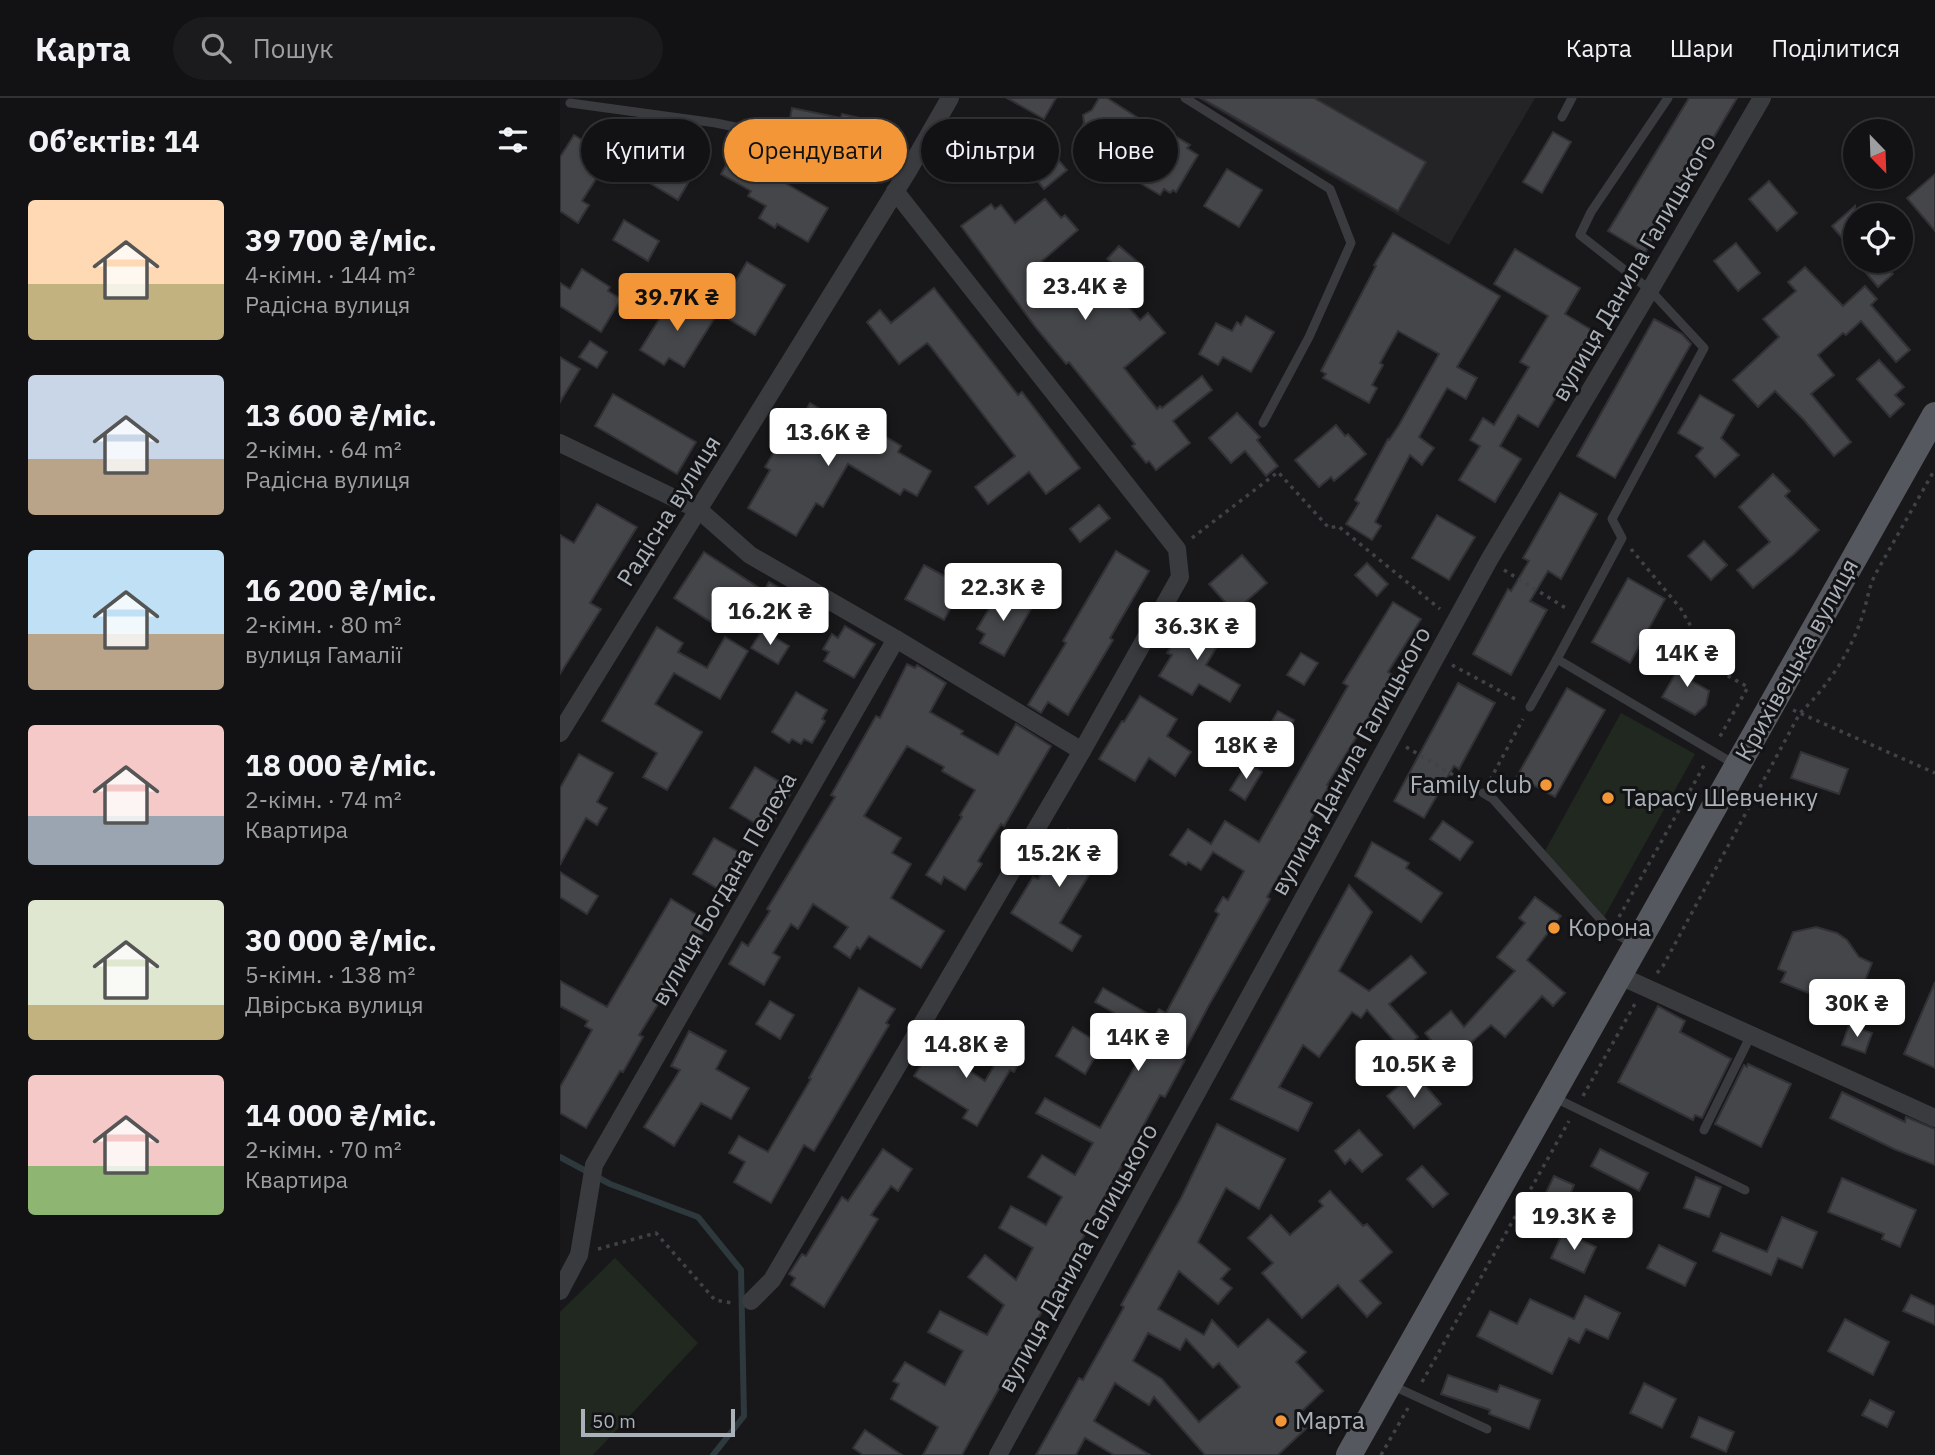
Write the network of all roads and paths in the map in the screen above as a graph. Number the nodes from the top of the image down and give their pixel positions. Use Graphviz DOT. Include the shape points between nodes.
graph roads {
  1 [pos="950,98"];
  2 [pos="1185,98"];
  3 [pos="1572,98"];
  4 [pos="1668,98"];
  5 [pos="1762,98"];
  6 [pos="570,103"];
  7 [pos="1562,117"];
  8 [pos="908,171"];
  9 [pos="895,191"];
  10 [pos="1650,290"];
  11 [pos="1935,415"];
  12 [pos="1263,423"];
  13 [pos="560,443"];
  14 [pos="1935,469"];
  15 [pos="699,510"];
  16 [pos="1622,538"];
  17 [pos="1177,550"];
  18 [pos="1489,560"];
  19 [pos="1580,616"];
  20 [pos="1456,621"];
  21 [pos="896,639"];
  22 [pos="1436,657"];
  23 [pos="1557,659"];
  24 [pos="1774,701"];
  25 [pos="1530,707"];
  26 [pos="1800,713"];
  27 [pos="560,733"];
  28 [pos="1392,739"];
  29 [pos="1082,751"];
  30 [pos="1712,751"];
  31 [pos="1737,766"];
  32 [pos="1935,773"];
  33 [pos="1483,793"];
  34 [pos="1611,931"];
  35 [pos="1637,946"];
  36 [pos="1620,976"];
  37 [pos="1645,987"];
  38 [pos="1751,1035"];
  39 [pos="1552,1097"];
  40 [pos="1576,1107"];
  41 [pos="1935,1118"];
  42 [pos="1704,1130"];
  43 [pos="1745,1190"];
  44 [pos="579,1255"];
  45 [pos="560,1292"];
  46 [pos="743,1303"];
  47 [pos="1389,1384"];
  48 [pos="1414,1396"];
  49 [pos="1488,1429"];
  50 [pos="998,1455"];
  51 [pos="1349,1455"];
  52 [pos="1381,1455"];
  1 -- 8 [label="street, Радісна вулиця"];
  2 -- 12 [label="lane" via="1329,189 1351,243 1309,337"];
  3 -- 7 [label="lane"];
  4 -- 10 [label="lane" via="1580,235"];
  5 -- 10 [label="street, вулиця Данила Галицького"];
  6 -- 8 [label="lane" via="716,123 811,143"];
  8 -- 9 [label="street, Радісна вулиця"];
  9 -- 15 [label="street, Радісна вулиця"];
  9 -- 17 [label="street"];
  10 -- 16 [label="lane" via="1704,348 1612,519"];
  10 -- 18 [label="street, вулиця Данила Галицького"];
  11 -- 24 [label="main road, Крихівецька вулиця"];
  13 -- 15 [label="street"];
  14 -- 26 [label="path" via="1876,573 1848,648 1825,686"];
  15 -- 21 [label="street" via="750,555"];
  15 -- 27 [label="street, Радісна вулиця"];
  16 -- 19 [label="lane"];
  16 -- 30 [label="path" via="1681,609 1716,669 1748,687"];
  17 -- 20 [label="path" via="1278,472 1329,528 1338,526"];
  17 -- 29 [label="street" via="1180,577"];
  18 -- 19 [label="path"];
  18 -- 20 [label="street, вулиця Данила Галицького"];
  19 -- 23 [label="lane"];
  20 -- 22 [label="street, вулиця Данила Галицького"];
  21 -- 29 [label="street"];
  21 -- 44 [label="street, вулиця Богдана Пелеха" via="594,1165"];
  22 -- 25 [label="path"];
  22 -- 28 [label="street, вулиця Данила Галицького"];
  23 -- 25 [label="lane"];
  23 -- 30 [label="lane"];
  24 -- 26 [label="path"];
  24 -- 31 [label="main road, Крихівецька вулиця"];
  25 -- 33 [label="path"];
  26 -- 32 [label="path"];
  26 -- 37 [label="path" via="1663,966"];
  28 -- 33 [label="path"];
  28 -- 50 [label="street, вулиця Данила Галицького"];
  29 -- 46 [label="street" via="772,1280"];
  30 -- 31 [label="lane"];
  30 -- 34 [label="path"];
  31 -- 35 [label="main road, Крихівецька вулиця"];
  33 -- 34 [label="lane"];
  34 -- 35 [label="lane"];
  35 -- 36 [label="main road, Крихівецька вулиця"];
  36 -- 37 [label="street"];
  36 -- 39 [label="main road, Крихівецька вулиця"];
  37 -- 38 [label="street"];
  37 -- 40 [label="path"];
  38 -- 41 [label="street"];
  38 -- 42 [label="lane"];
  39 -- 40 [label="lane"];
  39 -- 47 [label="main road, Крихівецька вулиця"];
  40 -- 43 [label="lane"];
  40 -- 48 [label="path"];
  44 -- 45 [label="street"];
  44 -- 46 [label="path" via="656,1233 715,1300"];
  47 -- 48 [label="lane"];
  47 -- 51 [label="main road, Крихівецька вулиця"];
  48 -- 49 [label="lane"];
  48 -- 52 [label="path"];
}
